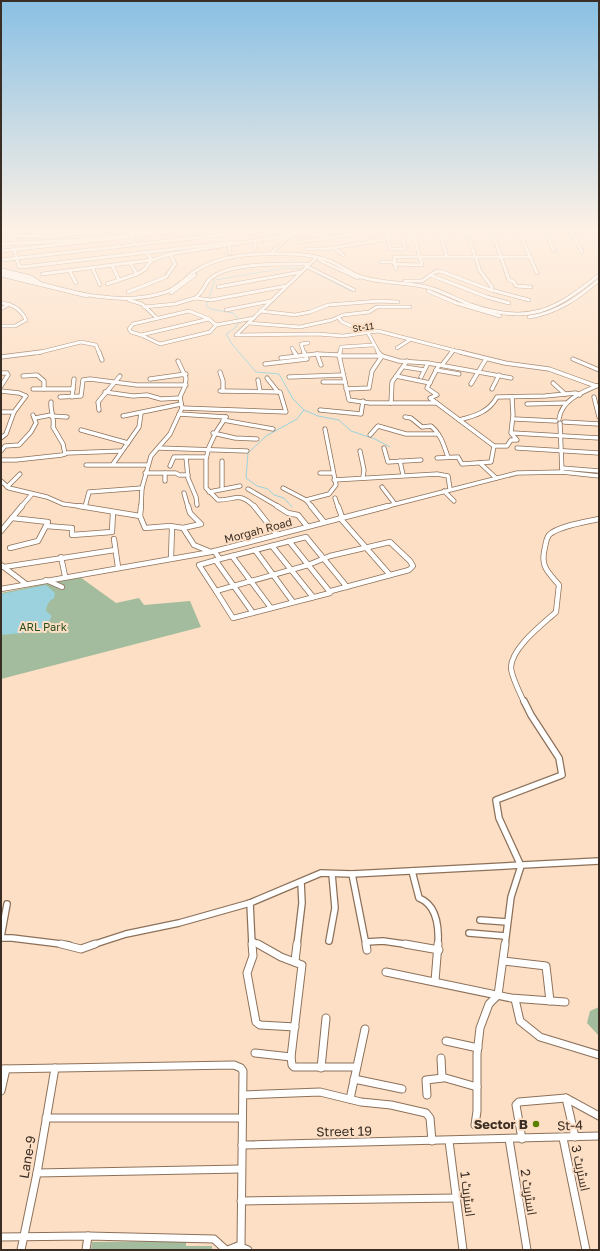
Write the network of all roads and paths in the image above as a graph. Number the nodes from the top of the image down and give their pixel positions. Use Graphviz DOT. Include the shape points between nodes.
graph roads {
  1 [pos="48,287"];
  2 [pos="63,287"];
  3 [pos="140,287"];
  4 [pos="176,287"];
  5 [pos="179,287"];
  6 [pos="205,287"];
  7 [pos="279,287"];
  8 [pos="285,287"];
  9 [pos="349,287"];
  10 [pos="406,287"];
  11 [pos="423,287"];
  12 [pos="462,287"];
  13 [pos="484,287"];
  14 [pos="583,287"];
  15 [pos="590,287"];
  16 [pos="354,290"];
  17 [pos="491,290"];
  18 [pos="128,292"];
  19 [pos="195,298"];
  20 [pos="145,299"];
  21 [pos="129,300"];
  22 [pos="529,300"];
  23 [pos="270,302"];
  24 [pos="398,302"];
  25 [pos="1,303"];
  26 [pos="509,303"];
  27 [pos="9,304"];
  28 [pos="143,305"];
  29 [pos="410,307"];
  30 [pos="1,309"];
  31 [pos="226,310"];
  32 [pos="260,311"];
  33 [pos="157,318"];
  34 [pos="254,318"];
  35 [pos="338,318"];
  36 [pos="209,319"];
  37 [pos="332,320"];
  38 [pos="248,323"];
  39 [pos="216,325"];
  40 [pos="2,326"];
  41 [pos="361,330"];
  42 [pos="355,331"];
  43 [pos="368,333"];
  44 [pos="141,335"];
  45 [pos="330,338"];
  46 [pos="354,338"];
  47 [pos="411,338"];
  48 [pos="308,343"];
  49 [pos="373,345"];
  50 [pos="292,348"];
  51 [pos="397,348"];
  52 [pos="453,350"];
  53 [pos="358,351"];
  54 [pos="317,354"];
  55 [pos="305,355"];
  56 [pos="339,355"];
  57 [pos="297,356"];
  58 [pos="360,356"];
  59 [pos="382,356"];
  60 [pos="1,357"];
  61 [pos="281,358"];
  62 [pos="486,359"];
  63 [pos="573,359"];
  64 [pos="102,360"];
  65 [pos="178,361"];
  66 [pos="406,361"];
  67 [pos="428,363"];
  68 [pos="265,364"];
  69 [pos="321,365"];
  70 [pos="440,365"];
  71 [pos="405,367"];
  72 [pos="424,370"];
  73 [pos="436,370"];
  74 [pos="599,370"];
  75 [pos="478,371"];
  76 [pos="220,372"];
  77 [pos="1,373"];
  78 [pos="186,374"];
  79 [pos="459,374"];
  80 [pos="577,374"];
  81 [pos="343,375"];
  82 [pos="499,375"];
  83 [pos="23,376"];
  84 [pos="120,376"];
  85 [pos="396,376"];
  86 [pos="570,376"];
  87 [pos="421,377"];
  88 [pos="267,378"];
  89 [pos="290,378"];
  90 [pos="512,378"];
  91 [pos="74,379"];
  92 [pos="150,379"];
  93 [pos="258,380"];
  94 [pos="115,381"];
  95 [pos="323,382"];
  96 [pos="344,382"];
  97 [pos="430,383"];
  98 [pos="553,383"];
  99 [pos="471,384"];
  100 [pos="186,385"];
  101 [pos="598,385"];
  102 [pos="1,386"];
  103 [pos="33,389"];
  104 [pos="44,389"];
  105 [pos="73,389"];
  106 [pos="346,389"];
  107 [pos="492,389"];
  108 [pos="1,391"];
  109 [pos="105,392"];
  110 [pos="260,392"];
  111 [pos="278,392"];
  112 [pos="565,394"];
  113 [pos="580,394"];
  114 [pos="60,397"];
  115 [pos="72,397"];
  116 [pos="512,397"];
  117 [pos="594,397"];
  118 [pos="180,398"];
  119 [pos="363,401"];
  120 [pos="51,402"];
  121 [pos="391,403"];
  122 [pos="436,403"];
  123 [pos="565,403"];
  124 [pos="527,404"];
  125 [pos="181,406"];
  126 [pos="98,410"];
  127 [pos="320,410"];
  128 [pos="1,412"];
  129 [pos="14,412"];
  130 [pos="141,413"];
  131 [pos="179,414"];
  132 [pos="51,416"];
  133 [pos="123,416"];
  134 [pos="67,417"];
  135 [pos="599,417"];
  136 [pos="405,418"];
  137 [pos="515,419"];
  138 [pos="223,420"];
  139 [pos="459,420"];
  140 [pos="560,421"];
  141 [pos="599,424"];
  142 [pos="273,429"];
  143 [pos="325,429"];
  144 [pos="81,430"];
  145 [pos="214,433"];
  146 [pos="513,433"];
  147 [pos="370,434"];
  148 [pos="438,434"];
  149 [pos="561,436"];
  150 [pos="1,438"];
  151 [pos="257,438"];
  152 [pos="599,438"];
  153 [pos="128,443"];
  154 [pos="494,446"];
  155 [pos="158,448"];
  156 [pos="384,448"];
  157 [pos="516,448"];
  158 [pos="209,450"];
  159 [pos="562,450"];
  160 [pos="1,451"];
  161 [pos="122,451"];
  162 [pos="247,451"];
  163 [pos="360,451"];
  164 [pos="599,453"];
  165 [pos="65,454"];
  166 [pos="186,457"];
  167 [pos="206,457"];
  168 [pos="448,457"];
  169 [pos="437,458"];
  170 [pos="1,460"];
  171 [pos="421,460"];
  172 [pos="222,461"];
  173 [pos="400,461"];
  174 [pos="480,463"];
  175 [pos="113,464"];
  176 [pos="86,465"];
  177 [pos="147,465"];
  178 [pos="170,466"];
  179 [pos="562,470"];
  180 [pos="599,471"];
  181 [pos="333,472"];
  182 [pos="145,473"];
  183 [pos="165,473"];
  184 [pos="320,473"];
  185 [pos="20,474"];
  186 [pos="188,475"];
  187 [pos="403,475"];
  188 [pos="599,476"];
  189 [pos="363,477"];
  190 [pos="496,478"];
  191 [pos="334,480"];
  192 [pos="164,481"];
  193 [pos="1,482"];
  194 [pos="240,486"];
  195 [pos="7,487"];
  196 [pos="382,487"];
  197 [pos="142,488"];
  198 [pos="284,488"];
  199 [pos="222,489"];
  200 [pos="248,489"];
  201 [pos="450,489"];
  202 [pos="444,491"];
  203 [pos="209,492"];
  204 [pos="184,493"];
  205 [pos="32,494"];
  206 [pos="334,498"];
  207 [pos="306,500"];
  208 [pos="454,501"];
  209 [pos="395,504"];
  210 [pos="197,506"];
  211 [pos="85,507"];
  212 [pos="113,512"];
  213 [pos="140,516"];
  214 [pos="12,518"];
  215 [pos="341,518"];
  216 [pos="599,519"];
  217 [pos="324,522"];
  218 [pos="46,526"];
  219 [pos="308,526"];
  220 [pos="172,527"];
  221 [pos="183,528"];
  222 [pos="1,531"];
  223 [pos="277,535"];
  224 [pos="114,539"];
  225 [pos="289,541"];
  226 [pos="272,546"];
  227 [pos="10,548"];
  228 [pos="366,548"];
  229 [pos="115,550"];
  230 [pos="255,550"];
  231 [pos="212,551"];
  232 [pos="232,556"];
  233 [pos="61,557"];
  234 [pos="171,558"];
  235 [pos="324,558"];
  236 [pos="218,560"];
  237 [pos="308,565"];
  238 [pos="2,566"];
  239 [pos="118,567"];
  240 [pos="290,570"];
  241 [pos="272,574"];
  242 [pos="390,575"];
  243 [pos="65,576"];
  244 [pos="46,580"];
  245 [pos="250,581"];
  246 [pos="26,584"];
  247 [pos="234,585"];
  248 [pos="62,587"];
  249 [pos="347,587"];
  250 [pos="1,589"];
  251 [pos="216,591"];
  252 [pos="330,592"];
  253 [pos="313,597"];
  254 [pos="293,602"];
  255 [pos="271,608"];
  256 [pos="253,613"];
  257 [pos="599,861"];
  258 [pos="521,866"];
  259 [pos="412,871"];
  260 [pos="332,874"];
  261 [pos="352,874"];
  262 [pos="301,882"];
  263 [pos="250,903"];
  264 [pos="8,904"];
  265 [pos="480,920"];
  266 [pos="507,922"];
  267 [pos="469,933"];
  268 [pos="505,936"];
  269 [pos="1,938"];
  270 [pos="252,941"];
  271 [pos="329,941"];
  272 [pos="366,942"];
  273 [pos="368,950"];
  274 [pos="439,950"];
  275 [pos="295,961"];
  276 [pos="503,961"];
  277 [pos="386,972"];
  278 [pos="435,981"];
  279 [pos="498,995"];
  280 [pos="515,999"];
  281 [pos="550,1001"];
  282 [pos="565,1002"];
  283 [pos="326,1018"];
  284 [pos="295,1027"];
  285 [pos="365,1029"];
  286 [pos="446,1041"];
  287 [pos="478,1048"];
  288 [pos="255,1053"];
  289 [pos="599,1055"];
  290 [pos="291,1057"];
  291 [pos="441,1058"];
  292 [pos="356,1067"];
  293 [pos="55,1068"];
  294 [pos="321,1068"];
  295 [pos="3,1069"];
  296 [pos="443,1078"];
  297 [pos="354,1079"];
  298 [pos="477,1087"];
  299 [pos="402,1089"];
  300 [pos="1,1091"];
  301 [pos="243,1095"];
  302 [pos="426,1095"];
  303 [pos="566,1098"];
  304 [pos="350,1099"];
  305 [pos="599,1116"];
  306 [pos="46,1118"];
  307 [pos="242,1118"];
  308 [pos="475,1125"];
  309 [pos="599,1136"];
  310 [pos="575,1137"];
  311 [pos="563,1138"];
  312 [pos="509,1139"];
  313 [pos="522,1139"];
  314 [pos="432,1141"];
  315 [pos="448,1141"];
  316 [pos="242,1145"];
  317 [pos="241,1169"];
  318 [pos="37,1173"];
  319 [pos="457,1198"];
  320 [pos="240,1201"];
  321 [pos="88,1236"];
  322 [pos="1,1237"];
  323 [pos="23,1237"];
  324 [pos="240,1245"];
  325 [pos="21,1250"];
  326 [pos="86,1250"];
  327 [pos="227,1250"];
  328 [pos="248,1250"];
  329 [pos="463,1250"];
  330 [pos="527,1250"];
  331 [pos="586,1250"];
  1 -- 21 [label="street" via="112,300"];
  2 -- 4 [label="street" via="108,297 145,297"];
  3 -- 18 [label="street"];
  5 -- 20 [label="street" via="163,296"];
  6 -- 19 [label="street"];
  7 -- 19 [label="street" via="212,300"];
  8 -- 23 [label="street, St-11"];
  9 -- 16 [label="street"];
  10 -- 15 [label="street" via="425,290 480,311 521,317 549,313 575,300"];
  11 -- 14 [label="street" via="504,314 542,311 569,298"];
  12 -- 26 [label="street"];
  13 -- 17 [label="street"];
  17 -- 22 [label="street"];
  19 -- 28 [label="street" via="175,304"];
  20 -- 21 [label="street"];
  20 -- 28 [label="street"];
  21 -- 28 [label="street"];
  23 -- 31 [label="street"];
  23 -- 32 [label="street, St-11"];
  24 -- 32 [label="street" via="328,305 295,315"];
  25 -- 27 [label="street"];
  27 -- 30 [label="street"];
  27 -- 40 [label="street" via="20,309 26,320 15,326"];
  28 -- 33 [label="street"];
  29 -- 35 [label="street" via="377,307 369,312"];
  32 -- 34 [label="street, St-11"];
  33 -- 36 [label="street" via="189,311"];
  33 -- 44 [label="street" via="131,325 130,331"];
  34 -- 38 [label="street, St-11"];
  34 -- 39 [label="street"];
  35 -- 37 [label="street"];
  35 -- 41 [label="street"];
  36 -- 39 [label="street"];
  36 -- 44 [label="street"];
  37 -- 38 [label="street" via="300,327"];
  37 -- 42 [label="street"];
  38 -- 46 [label="street, St-11" via="236,335 318,334"];
  39 -- 44 [label="street" via="210,332 160,344"];
  43 -- 46 [label="street, St-11"];
  43 -- 47 [label="street, St-11" via="378,331"];
  43 -- 49 [label="street"];
  45 -- 46 [label="street"];
  47 -- 51 [label="street"];
  47 -- 52 [label="street, St-11"];
  48 -- 55 [label="street" via="301,344"];
  49 -- 56 [label="street" via="341,347"];
  49 -- 59 [label="street"];
  50 -- 57 [label="street"];
  52 -- 62 [label="street, St-11"];
  52 -- 70 [label="street"];
  53 -- 58 [label="street"];
  54 -- 55 [label="street"];
  54 -- 56 [label="street"];
  54 -- 69 [label="street"];
  55 -- 57 [label="street"];
  55 -- 68 [label="street" via="307,359"];
  56 -- 58 [label="street"];
  56 -- 81 [label="street"];
  57 -- 61 [label="street"];
  58 -- 59 [label="street"];
  59 -- 66 [label="street"];
  59 -- 106 [label="street" via="368,380 369,388"];
  60 -- 64 [label="street" via="36,353 80,342 96,345"];
  62 -- 75 [label="street"];
  62 -- 86 [label="street, St-11" via="549,369"];
  63 -- 74 [label="street"];
  65 -- 78 [label="street"];
  66 -- 67 [label="street"];
  66 -- 71 [label="street"];
  67 -- 70 [label="street"];
  67 -- 72 [label="street"];
  70 -- 73 [label="street"];
  70 -- 75 [label="street"];
  71 -- 72 [label="street"];
  71 -- 85 [label="street"];
  72 -- 87 [label="street"];
  73 -- 79 [label="street"];
  73 -- 97 [label="street"];
  75 -- 82 [label="street"];
  75 -- 99 [label="street"];
  76 -- 110 [label="street" via="223,381 221,391"];
  77 -- 102 [label="street" via="8,374"];
  78 -- 92 [label="street"];
  78 -- 100 [label="street"];
  80 -- 86 [label="street"];
  81 -- 89 [label="street"];
  81 -- 96 [label="street"];
  82 -- 90 [label="street"];
  82 -- 107 [label="street"];
  83 -- 104 [label="street" via="37,375 44,381"];
  84 -- 94 [label="street"];
  85 -- 97 [label="street"];
  85 -- 121 [label="street" via="392,380"];
  86 -- 101 [label="street, St-11"];
  88 -- 111 [label="street"];
  91 -- 105 [label="street"];
  93 -- 110 [label="street"];
  94 -- 100 [label="street" via="137,385"];
  94 -- 109 [label="street"];
  94 -- 115 [label="street" via="84,380 82,396"];
  95 -- 96 [label="street"];
  96 -- 106 [label="street"];
  97 -- 122 [label="street" via="427,388 437,395 430,398"];
  98 -- 112 [label="street"];
  100 -- 118 [label="street"];
  101 -- 113 [label="street"];
  103 -- 104 [label="street"];
  104 -- 105 [label="street"];
  105 -- 115 [label="street"];
  106 -- 119 [label="street" via="349,400"];
  108 -- 129 [label="street" via="26,395"];
  109 -- 118 [label="street" via="147,395 161,399"];
  109 -- 126 [label="street" via="102,400 98,402"];
  110 -- 111 [label="street"];
  111 -- 125 [label="street" via="281,393 286,412"];
  112 -- 113 [label="street"];
  112 -- 116 [label="street"];
  113 -- 123 [label="street"];
  114 -- 115 [label="street"];
  116 -- 139 [label="street" via="497,397 482,414"];
  116 -- 154 [label="street" via="511,433 517,440 510,440 507,446"];
  117 -- 135 [label="street"];
  118 -- 125 [label="street"];
  119 -- 121 [label="street"];
  119 -- 127 [label="street" via="361,414"];
  120 -- 132 [label="street"];
  121 -- 122 [label="street"];
  122 -- 139 [label="street"];
  123 -- 124 [label="street"];
  123 -- 140 [label="street" via="558,414"];
  125 -- 130 [label="street"];
  125 -- 131 [label="street"];
  128 -- 129 [label="street"];
  129 -- 150 [label="street" via="5,436"];
  130 -- 133 [label="street"];
  130 -- 153 [label="street" via="140,424"];
  131 -- 138 [label="street" via="226,417"];
  131 -- 155 [label="street" via="170,434"];
  132 -- 134 [label="street"];
  132 -- 160 [label="street" via="34,416 36,426 22,442 19,445 5,446"];
  132 -- 165 [label="street"];
  136 -- 148 [label="street" via="411,418 422,427 431,426"];
  137 -- 140 [label="street"];
  138 -- 142 [label="street"];
  138 -- 145 [label="street"];
  139 -- 154 [label="street"];
  140 -- 141 [label="street"];
  140 -- 149 [label="street"];
  143 -- 181 [label="street"];
  144 -- 153 [label="street"];
  145 -- 151 [label="street" via="235,438"];
  145 -- 158 [label="street"];
  146 -- 149 [label="street"];
  147 -- 148 [label="street" via="378,426 406,434"];
  148 -- 168 [label="street"];
  149 -- 152 [label="street"];
  149 -- 159 [label="street"];
  153 -- 161 [label="street"];
  154 -- 174 [label="street" via="492,462"];
  155 -- 158 [label="street"];
  155 -- 177 [label="street"];
  156 -- 173 [label="street" via="388,462"];
  157 -- 159 [label="street"];
  158 -- 162 [label="street"];
  158 -- 167 [label="street"];
  159 -- 164 [label="street"];
  159 -- 179 [label="street"];
  161 -- 165 [label="street"];
  161 -- 175 [label="street"];
  163 -- 189 [label="street"];
  165 -- 170 [label="street"];
  166 -- 167 [label="street"];
  166 -- 178 [label="street" via="174,457"];
  166 -- 186 [label="street"];
  167 -- 203 [label="street" via="205,485"];
  168 -- 169 [label="street"];
  168 -- 174 [label="street" via="458,457 462,464"];
  171 -- 173 [label="street"];
  172 -- 199 [label="street"];
  173 -- 187 [label="street"];
  174 -- 190 [label="street"];
  175 -- 176 [label="street"];
  175 -- 177 [label="street"];
  177 -- 182 [label="street"];
  179 -- 180 [label="street"];
  179 -- 188 [label="street"];
  179 -- 190 [label="street, Morgah Road" via="517,473"];
  181 -- 184 [label="street"];
  181 -- 191 [label="street"];
  182 -- 183 [label="street"];
  182 -- 197 [label="street"];
  183 -- 186 [label="street"];
  183 -- 192 [label="street"];
  185 -- 195 [label="street"];
  186 -- 210 [label="street"];
  187 -- 189 [label="street"];
  187 -- 201 [label="street" via="442,474 448,476"];
  189 -- 191 [label="street"];
  190 -- 201 [label="street, Morgah Road"];
  191 -- 207 [label="street" via="335,488 329,494"];
  193 -- 195 [label="street"];
  194 -- 199 [label="street"];
  195 -- 205 [label="street"];
  196 -- 209 [label="street"];
  197 -- 211 [label="street" via="89,492"];
  197 -- 213 [label="street"];
  198 -- 207 [label="street"];
  199 -- 203 [label="street"];
  200 -- 219 [label="street" via="288,513 298,515"];
  201 -- 202 [label="street, Morgah Road"];
  202 -- 208 [label="street"];
  202 -- 209 [label="street, Morgah Road"];
  203 -- 223 [label="street" via="218,500 237,497 244,499"];
  204 -- 221 [label="street" via="190,513 201,524"];
  205 -- 211 [label="street" via="64,504"];
  205 -- 214 [label="street"];
  206 -- 215 [label="street"];
  207 -- 217 [label="street"];
  209 -- 215 [label="street, Morgah Road"];
  211 -- 212 [label="street"];
  212 -- 213 [label="street"];
  212 -- 218 [label="street" via="112,532 72,535 72,528"];
  213 -- 220 [label="street" via="145,528"];
  214 -- 218 [label="street" via="48,522"];
  214 -- 222 [label="street"];
  215 -- 217 [label="street, Morgah Road"];
  215 -- 228 [label="street"];
  216 -- 258 [label="street" via="562,528 547,538 542,557 544,567 559,586 556,612 531,634 515,655 512,668 518,690 530,715 559,758 562,775 496,800 499,818"];
  217 -- 219 [label="street, Morgah Road"];
  218 -- 227 [label="street" via="38,541"];
  219 -- 223 [label="street, Morgah Road"];
  220 -- 221 [label="street"];
  220 -- 234 [label="street"];
  221 -- 231 [label="street" via="194,545"];
  223 -- 231 [label="street, Morgah Road"];
  224 -- 229 [label="street"];
  225 -- 226 [label="street"];
  225 -- 235 [label="street" via="306,537"];
  225 -- 237 [label="street"];
  226 -- 230 [label="street"];
  226 -- 240 [label="street"];
  228 -- 235 [label="street"];
  228 -- 242 [label="street"];
  228 -- 242 [label="street" via="390,542 413,566 409,570"];
  229 -- 233 [label="street"];
  229 -- 239 [label="street"];
  230 -- 232 [label="street"];
  230 -- 241 [label="street"];
  231 -- 234 [label="street, Morgah Road"];
  231 -- 236 [label="street"];
  232 -- 236 [label="street"];
  232 -- 245 [label="street"];
  233 -- 238 [label="street"];
  233 -- 243 [label="street"];
  234 -- 239 [label="street, Morgah Road"];
  235 -- 237 [label="street"];
  235 -- 249 [label="street"];
  236 -- 247 [label="street"];
  236 -- 251 [label="street" via="198,566"];
  237 -- 240 [label="street"];
  237 -- 252 [label="street"];
  238 -- 246 [label="street"];
  239 -- 243 [label="street, Morgah Road"];
  240 -- 241 [label="street"];
  240 -- 253 [label="street"];
  241 -- 245 [label="street"];
  241 -- 254 [label="street"];
  242 -- 249 [label="street"];
  243 -- 244 [label="street, Morgah Road"];
  244 -- 246 [label="street, Morgah Road"];
  244 -- 248 [label="street"];
  245 -- 247 [label="street"];
  245 -- 255 [label="street"];
  246 -- 250 [label="street, Morgah Road"];
  247 -- 251 [label="street"];
  247 -- 256 [label="street"];
  249 -- 252 [label="street"];
  251 -- 256 [label="street" via="233,618"];
  252 -- 253 [label="street"];
  253 -- 254 [label="street"];
  254 -- 255 [label="street"];
  255 -- 256 [label="street"];
  257 -- 258 [label="street"];
  258 -- 259 [label="street"];
  258 -- 266 [label="street"];
  259 -- 261 [label="street"];
  259 -- 274 [label="street" via="419,898 428,902 438,922"];
  260 -- 261 [label="street"];
  260 -- 262 [label="street" via="321,873"];
  260 -- 271 [label="street" via="336,908"];
  261 -- 272 [label="street"];
  262 -- 263 [label="street"];
  262 -- 275 [label="street" via="302,903"];
  263 -- 269 [label="street" via="126,934 81,949"];
  263 -- 270 [label="street"];
  264 -- 269 [label="street"];
  265 -- 266 [label="street"];
  266 -- 268 [label="street"];
  267 -- 268 [label="street"];
  268 -- 276 [label="street"];
  270 -- 275 [label="street" via="281,957"];
  270 -- 284 [label="street" via="253,956 247,973 256,1022 260,1025"];
  272 -- 273 [label="street"];
  272 -- 274 [label="street" via="383,941"];
  274 -- 278 [label="street"];
  275 -- 284 [label="street" via="303,967"];
  276 -- 279 [label="street"];
  276 -- 281 [label="street" via="546,966"];
  277 -- 278 [label="street"];
  278 -- 279 [label="street"];
  279 -- 280 [label="street"];
  279 -- 287 [label="street" via="489,1004 480,1028"];
  280 -- 281 [label="street"];
  280 -- 289 [label="street" via="520,1021 540,1038"];
  281 -- 282 [label="street"];
  283 -- 294 [label="street"];
  284 -- 290 [label="street"];
  285 -- 292 [label="street"];
  286 -- 287 [label="street"];
  287 -- 298 [label="street"];
  288 -- 290 [label="street"];
  290 -- 294 [label="street" via="294,1067"];
  291 -- 296 [label="street"];
  292 -- 294 [label="street"];
  292 -- 297 [label="street"];
  293 -- 295 [label="street"];
  293 -- 301 [label="street" via="234,1065 243,1071"];
  293 -- 306 [label="street, Lane-9"];
  295 -- 300 [label="street"];
  296 -- 298 [label="street"];
  296 -- 302 [label="street" via="426,1080"];
  297 -- 299 [label="street"];
  297 -- 304 [label="street"];
  298 -- 308 [label="street"];
  301 -- 304 [label="street" via="320,1092"];
  301 -- 307 [label="street"];
  303 -- 305 [label="street"];
  303 -- 310 [label="street"];
  303 -- 313 [label="street" via="519,1102 516,1105"];
  304 -- 314 [label="street" via="426,1113 430,1118"];
  306 -- 307 [label="street"];
  306 -- 318 [label="street, Lane-9"];
  307 -- 316 [label="street"];
  309 -- 310 [label="street, St-4"];
  310 -- 311 [label="street, St-4"];
  311 -- 313 [label="street, St-4"];
  311 -- 331 [label="street, اسٹریٹ 3"];
  312 -- 313 [label="street, St-4"];
  312 -- 315 [label="street, St-4"];
  312 -- 330 [label="street, اسٹریٹ 2"];
  314 -- 315 [label="street, Street 19"];
  314 -- 316 [label="street, Street 19"];
  315 -- 319 [label="street, اسٹریٹ 1"];
  316 -- 317 [label="street"];
  317 -- 318 [label="street"];
  317 -- 320 [label="street"];
  318 -- 323 [label="street, Lane-9"];
  319 -- 320 [label="street"];
  319 -- 329 [label="street, اسٹریٹ 1"];
  320 -- 324 [label="street"];
  321 -- 323 [label="street"];
  321 -- 326 [label="street"];
  321 -- 327 [label="street" via="214,1239"];
  322 -- 323 [label="street"];
  323 -- 325 [label="street, Lane-9"];
  324 -- 327 [label="street"];
  324 -- 328 [label="street"];
}
